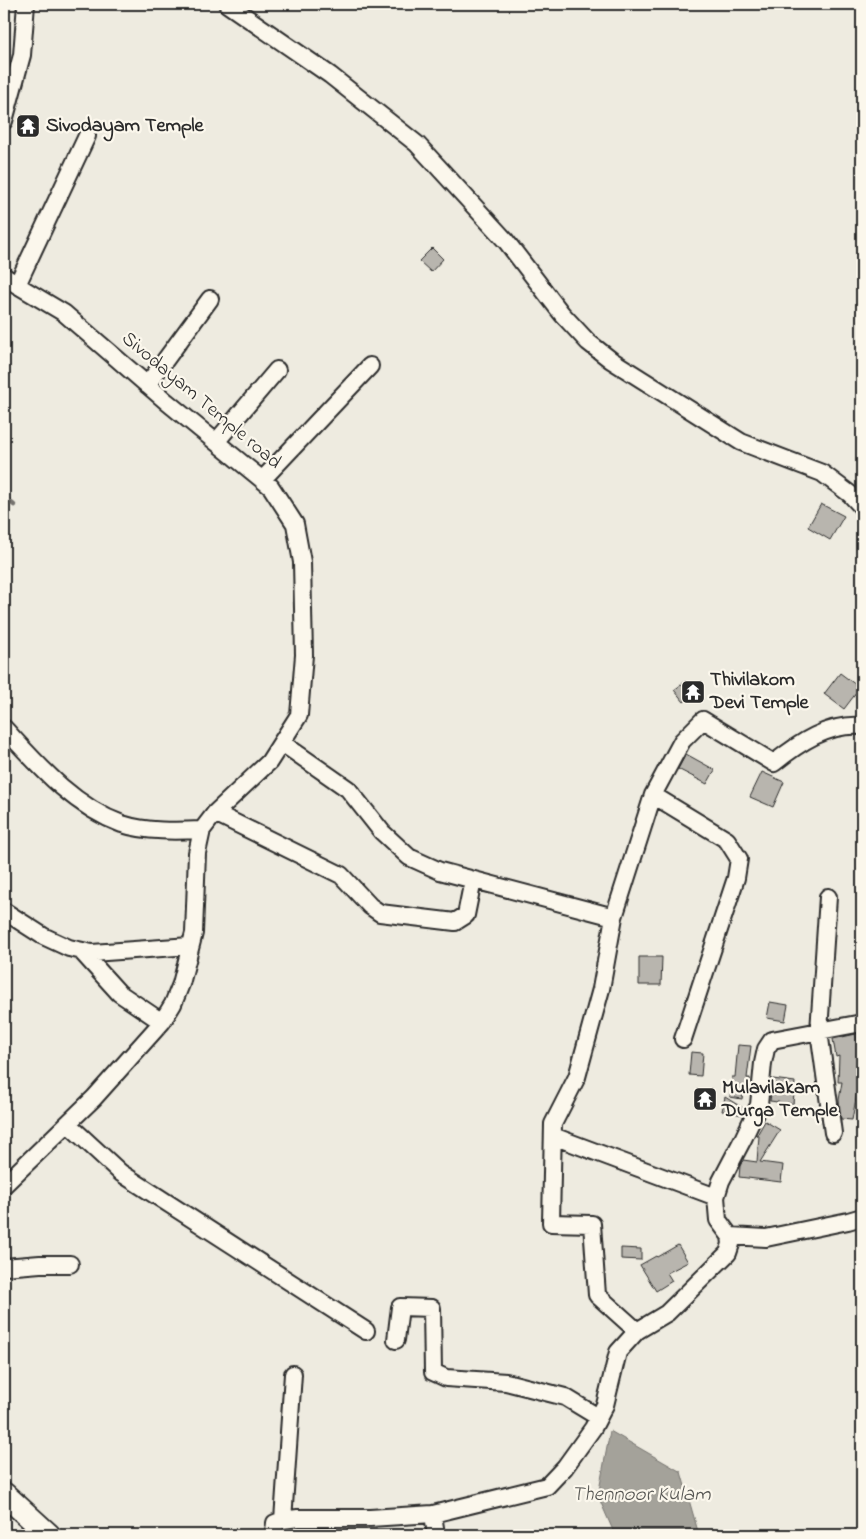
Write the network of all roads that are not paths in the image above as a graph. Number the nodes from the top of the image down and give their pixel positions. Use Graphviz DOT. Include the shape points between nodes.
graph roads {
  1 [pos="26,4"];
  2 [pos="227,4"];
  3 [pos="4,121"];
  4 [pos="87,136"];
  5 [pos="10,281"];
  6 [pos="210,299"];
  7 [pos="370,366"];
  8 [pos="277,370"];
  9 [pos="147,385"];
  10 [pos="216,442"];
  11 [pos="262,480"];
  12 [pos="862,507"];
  13 [pos="862,726"];
  14 [pos="4,728"];
  15 [pos="282,743"];
  16 [pos="653,795"];
  17 [pos="214,813"];
  18 [pos="202,830"];
  19 [pos="474,880"];
  20 [pos="828,897"];
  21 [pos="4,911"];
  22 [pos="614,917"];
  23 [pos="190,946"];
  24 [pos="81,951"];
  25 [pos="162,1022"];
  26 [pos="862,1023"];
  27 [pos="819,1030"];
  28 [pos="683,1039"];
  29 [pos="68,1124"];
  30 [pos="833,1133"];
  31 [pos="553,1136"];
  32 [pos="4,1184"];
  33 [pos="716,1197"];
  34 [pos="862,1217"];
  35 [pos="730,1236"];
  36 [pos="70,1264"];
  37 [pos="4,1267"];
  38 [pos="366,1331"];
  39 [pos="637,1331"];
  40 [pos="396,1340"];
  41 [pos="292,1374"];
  42 [pos="598,1418"];
  43 [pos="4,1494"];
  44 [pos="434,1514"];
  45 [pos="283,1520"];
  46 [pos="49,1535"];
  47 [pos="275,1535"];
  48 [pos="436,1535"];
  1 -- 3 [label="street" via="22,55"];
  2 -- 12 [label="street" via="316,64 417,144 506,241 562,314 588,342 741,442 822,473"];
  4 -- 5 [label="street"];
  5 -- 9 [label="street, Sivodayam Temple road" via="64,313"];
  6 -- 9 [label="street"];
  7 -- 11 [label="street"];
  8 -- 10 [label="street"];
  9 -- 10 [label="street, Sivodayam Temple road"];
  10 -- 11 [label="street, Sivodayam Temple road"];
  11 -- 15 [label="street, Sivodayam Temple road" via="271,487 295,524 302,562 304,655 299,715"];
  13 -- 16 [label="street" via="836,728 812,736 774,763 703,720 682,741"];
  14 -- 18 [label="street" via="50,778 103,814 123,824 153,830"];
  15 -- 17 [label="street, Sivodayam Temple road" via="269,762"];
  15 -- 19 [label="street" via="348,789 382,832 409,857 440,871"];
  16 -- 22 [label="street"];
  16 -- 28 [label="street" via="727,840 738,859 736,878"];
  17 -- 18 [label="street, Sivodayam Temple road"];
  17 -- 19 [label="street" via="341,876 380,913 455,922 466,915"];
  18 -- 23 [label="street, Sivodayam Temple road" via="197,853 194,933"];
  19 -- 22 [label="street"];
  20 -- 27 [label="street"];
  21 -- 24 [label="street" via="43,936"];
  22 -- 31 [label="street" via="600,989 577,1077 553,1124"];
  23 -- 24 [label="street" via="92,953"];
  23 -- 25 [label="street, Sivodayam Temple road" via="181,984"];
  24 -- 25 [label="street" via="119,994"];
  25 -- 29 [label="street, Sivodayam Temple road"];
  26 -- 27 [label="street"];
  27 -- 30 [label="street"];
  27 -- 33 [label="street" via="772,1040 766,1049 759,1105"];
  29 -- 32 [label="street, Sivodayam Temple road"];
  29 -- 38 [label="street" via="121,1173"];
  31 -- 33 [label="street"];
  31 -- 39 [label="street" via="551,1224 592,1224 596,1295"];
  33 -- 35 [label="street" via="718,1220"];
  34 -- 35 [label="street" via="766,1238"];
  35 -- 39 [label="street" via="728,1253 667,1313"];
  36 -- 37 [label="street"];
  39 -- 42 [label="street" via="618,1352 605,1405"];
  40 -- 42 [label="street" via="400,1308 432,1308 433,1372 446,1378 506,1382 565,1397"];
  41 -- 45 [label="street"];
  42 -- 44 [label="street" via="566,1468 547,1486"];
  43 -- 46 [label="street"];
  44 -- 45 [label="street"];
  44 -- 48 [label="street"];
  45 -- 47 [label="street" via="275,1523"];
}
